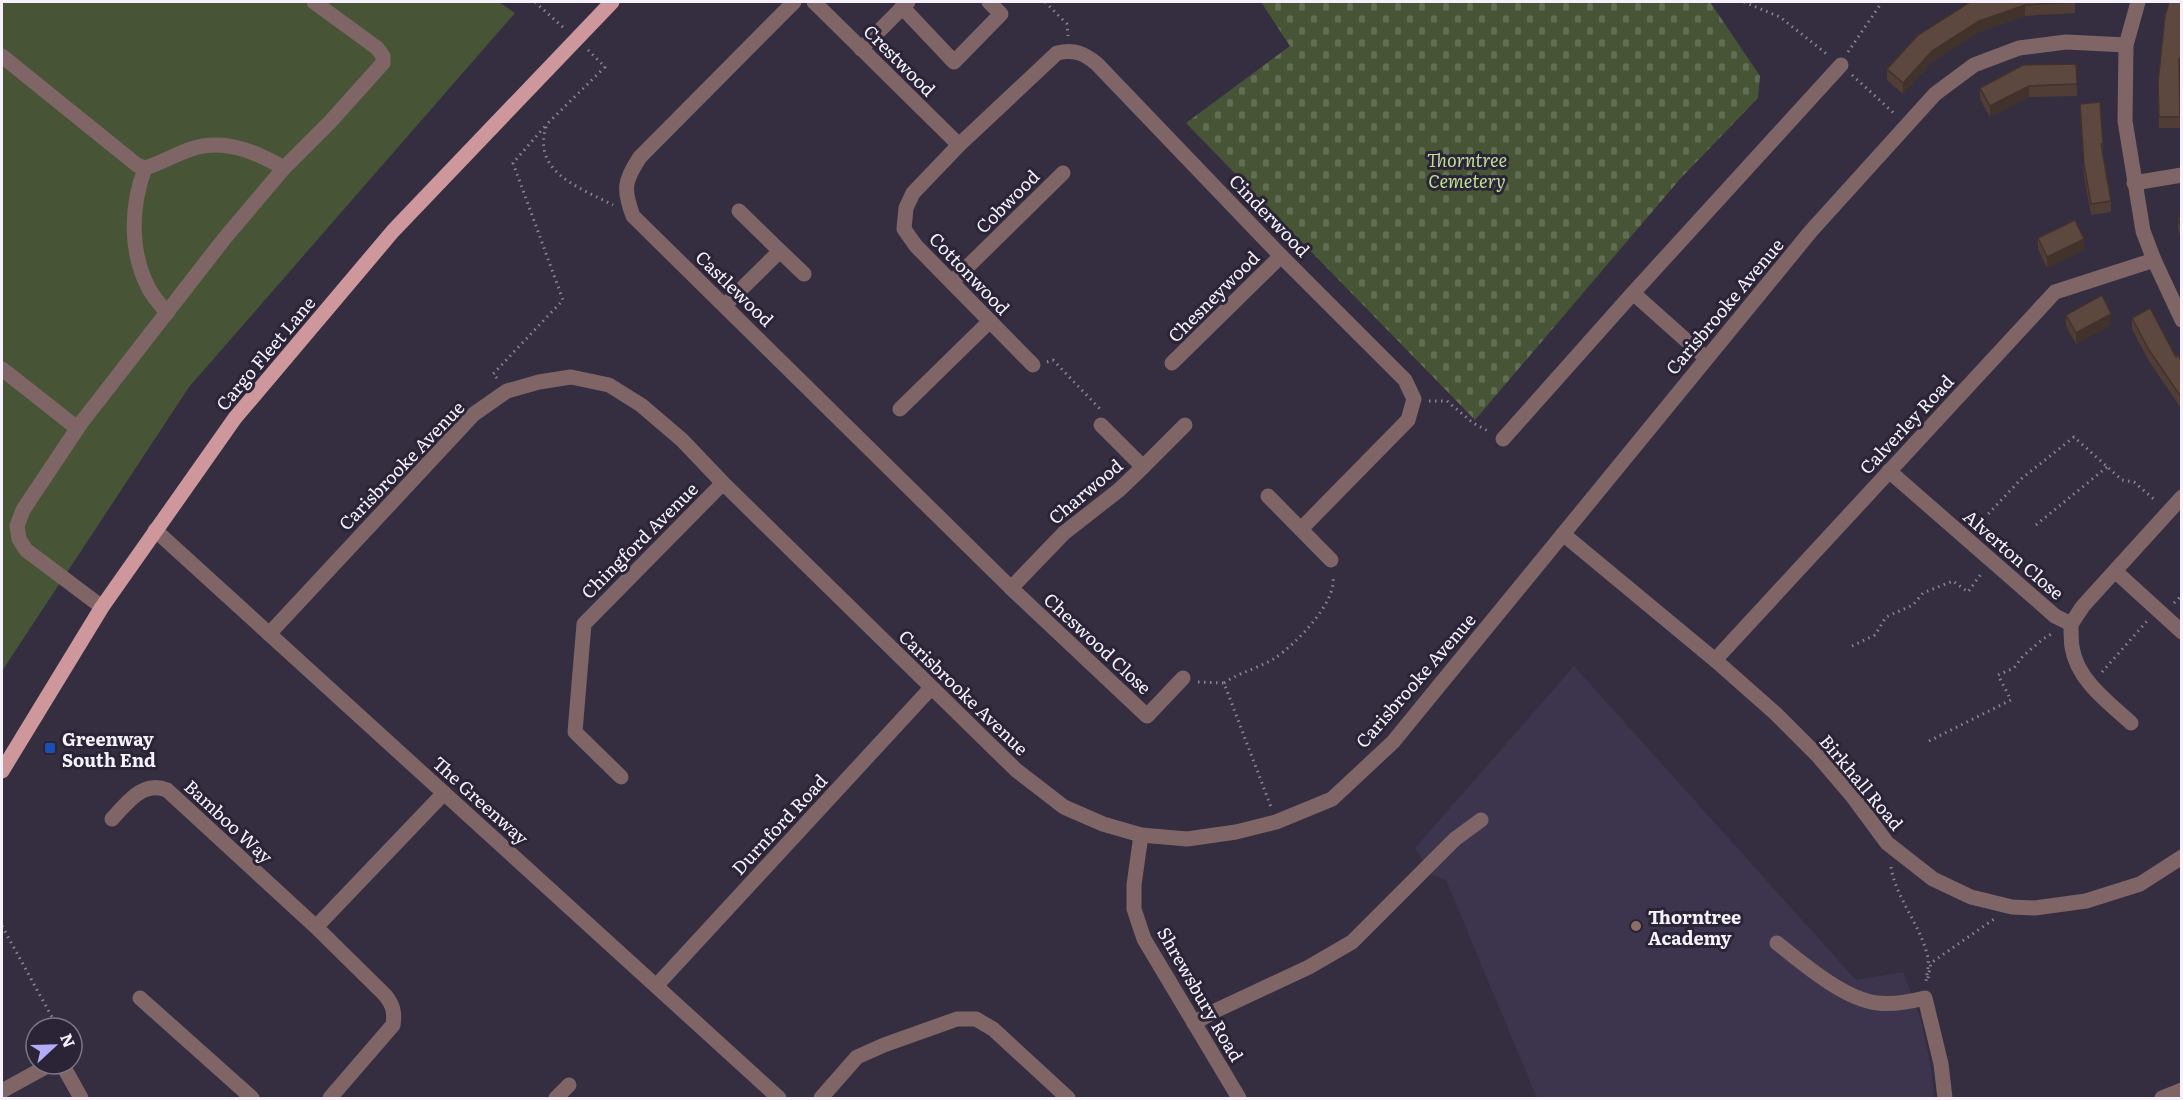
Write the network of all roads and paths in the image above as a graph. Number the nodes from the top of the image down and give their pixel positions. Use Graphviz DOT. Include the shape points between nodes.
graph roads {
  1 [pos="314,2"];
  2 [pos="535,2"];
  3 [pos="612,2"];
  4 [pos="794,2"];
  5 [pos="814,2"];
  6 [pos="989,2"];
  7 [pos="1045,2"];
  8 [pos="1744,2"];
  9 [pos="1882,2"];
  10 [pos="2138,2"];
  11 [pos="905,4"];
  12 [pos="576,38"];
  13 [pos="2126,45"];
  14 [pos="861,49"];
  15 [pos="1070,50"];
  16 [pos="2,56"];
  17 [pos="1841,65"];
  18 [pos="547,124"];
  19 [pos="1906,124"];
  20 [pos="959,145"];
  21 [pos="146,168"];
  22 [pos="284,168"];
  23 [pos="1063,173"];
  24 [pos="2181,175"];
  25 [pos="2134,183"];
  26 [pos="740,211"];
  27 [pos="633,216"];
  28 [pos="780,251"];
  29 [pos="1281,256"];
  30 [pos="2154,260"];
  31 [pos="804,274"];
  32 [pos="952,282"];
  33 [pos="1633,293"];
  34 [pos="725,305"];
  35 [pos="168,313"];
  36 [pos="2181,320"];
  37 [pos="990,321"];
  38 [pos="1706,358"];
  39 [pos="1172,363"];
  40 [pos="1033,365"];
  41 [pos="2,369"];
  42 [pos="507,391"];
  43 [pos="900,409"];
  44 [pos="1408,420"];
  45 [pos="1185,424"];
  46 [pos="1101,425"];
  47 [pos="77,428"];
  48 [pos="1503,439"];
  49 [pos="1143,467"];
  50 [pos="2108,467"];
  51 [pos="1889,471"];
  52 [pos="723,483"];
  53 [pos="1268,496"];
  54 [pos="2181,497"];
  55 [pos="2168,512"];
  56 [pos="2036,525"];
  57 [pos="1301,529"];
  58 [pos="155,530"];
  59 [pos="1563,534"];
  60 [pos="1967,538"];
  61 [pos="1331,560"];
  62 [pos="1992,561"];
  63 [pos="2115,571"];
  64 [pos="1011,588"];
  65 [pos="102,607"];
  66 [pos="2163,615"];
  67 [pos="2071,624"];
  68 [pos="2181,632"];
  69 [pos="269,634"];
  70 [pos="1852,646"];
  71 [pos="1715,660"];
  72 [pos="1183,678"];
  73 [pos="1224,682"];
  74 [pos="2091,685"];
  75 [pos="931,688"];
  76 [pos="2131,723"];
  77 [pos="1929,741"];
  78 [pos="2,771"];
  79 [pos="621,777"];
  80 [pos="444,793"];
  81 [pos="111,819"];
  82 [pos="1481,820"];
  83 [pos="1276,822"];
  84 [pos="1141,835"];
  85 [pos="1887,843"];
  86 [pos="2181,857"];
  87 [pos="2012,907"];
  88 [pos="2,926"];
  89 [pos="316,927"];
  90 [pos="1777,943"];
  91 [pos="657,985"];
  92 [pos="140,998"];
  93 [pos="1925,998"];
  94 [pos="51,1016"];
  95 [pos="1194,1023"];
  96 [pos="29,1076"];
  97 [pos="69,1076"];
  98 [pos="569,1084"];
  99 [pos="2181,1090"];
  100 [pos="2,1091"];
  101 [pos="81,1098"];
  102 [pos="252,1098"];
  103 [pos="330,1098"];
  104 [pos="556,1098"];
  105 [pos="779,1098"];
  106 [pos="821,1098"];
  107 [pos="1068,1098"];
  108 [pos="1239,1098"];
  109 [pos="1945,1098"];
  110 [pos="2162,1098"];
  1 -- 22 [label="street" via="377,48 383,63"];
  2 -- 12 [label="path"];
  3 -- 12 [label="main road, Cargo Fleet Lane"];
  4 -- 27 [label="street" via="640,157 627,176 625,195"];
  5 -- 14 [label="street, Crestwood"];
  6 -- 11 [label="street" via="1001,14 954,62"];
  7 -- 15 [label="path" via="1067,24"];
  8 -- 17 [label="path" via="1780,17"];
  9 -- 17 [label="path"];
  10 -- 13 [label="street"];
  11 -- 14 [label="street"];
  12 -- 18 [label="path" via="605,67"];
  12 -- 58 [label="main road, Cargo Fleet Lane" via="386,240 236,418"];
  13 -- 19 [label="street, Carisbrooke Avenue" via="2066,42 2019,48 1974,65 1935,94"];
  13 -- 25 [label="street" via="2125,121"];
  14 -- 20 [label="street, Crestwood"];
  15 -- 20 [label="street" via="1057,53"];
  15 -- 29 [label="street, Cinderwood" via="1097,64"];
  16 -- 21 [label="street" via="137,165"];
  17 -- 19 [label="path"];
  17 -- 33 [label="street"];
  18 -- 27 [label="path" via="542,148 551,168 562,178"];
  18 -- 42 [label="path" via="513,163 563,300 493,374"];
  19 -- 38 [label="street, Carisbrooke Avenue"];
  20 -- 32 [label="street, Cottonwood" via="913,193 906,208 904,229"];
  21 -- 22 [label="street" via="204,146 238,147"];
  21 -- 35 [label="street" via="135,198 136,250 148,288"];
  22 -- 35 [label="street"];
  23 -- 32 [label="street, Cobwood"];
  24 -- 25 [label="street"];
  25 -- 30 [label="street" via="2143,231"];
  26 -- 28 [label="street"];
  27 -- 34 [label="street, Castlewood"];
  28 -- 31 [label="street"];
  28 -- 34 [label="street"];
  29 -- 39 [label="street, Chesneywood"];
  29 -- 44 [label="street, Cinderwood" via="1405,380 1414,399"];
  30 -- 36 [label="street"];
  30 -- 51 [label="street, Calverley Road" via="2055,292"];
  32 -- 37 [label="street, Cottonwood"];
  33 -- 38 [label="street"];
  33 -- 48 [label="street"];
  34 -- 64 [label="street, Castlewood"];
  35 -- 47 [label="street"];
  37 -- 40 [label="street, Cottonwood"];
  37 -- 43 [label="street"];
  38 -- 59 [label="street, Carisbrooke Avenue"];
  40 -- 46 [label="path" via="1053,360 1102,412"];
  41 -- 47 [label="street"];
  42 -- 52 [label="street, Carisbrooke Avenue" via="572,377 609,385 682,440"];
  42 -- 69 [label="street, Carisbrooke Avenue" via="474,414"];
  44 -- 48 [label="path" via="1427,401 1447,401 1473,423"];
  44 -- 57 [label="street"];
  45 -- 49 [label="street"];
  46 -- 49 [label="street, Charwood"];
  47 -- 65 [label="street" via="23,510 17,526 26,550"];
  49 -- 64 [label="street, Charwood" via="1064,533"];
  50 -- 55 [label="path" via="2122,480 2134,482"];
  50 -- 56 [label="path"];
  50 -- 60 [label="path" via="2074,437 2021,479"];
  51 -- 60 [label="street, Alverton Close"];
  51 -- 71 [label="street, Calverley Road"];
  52 -- 75 [label="street, Carisbrooke Avenue"];
  52 -- 79 [label="street, Chingford Avenue" via="584,624 575,732"];
  53 -- 57 [label="street"];
  54 -- 55 [label="street, Alverton Close"];
  55 -- 63 [label="street, Alverton Close"];
  57 -- 61 [label="street"];
  58 -- 65 [label="main road, Cargo Fleet Lane"];
  58 -- 69 [label="street, The Greenway"];
  59 -- 71 [label="street, Birkhall Road"];
  59 -- 83 [label="street, Carisbrooke Avenue" via="1394,742 1332,799"];
  60 -- 62 [label="street, Alverton Close"];
  61 -- 73 [label="path" via="1334,583 1324,606 1307,628 1275,657"];
  62 -- 67 [label="street, Alverton Close" via="2055,616"];
  62 -- 70 [label="path" via="1968,592 1953,581 1923,593 1913,606 1886,617 1875,635"];
  63 -- 66 [label="street"];
  63 -- 67 [label="street, Alverton Close"];
  64 -- 72 [label="street, Cheswood Close" via="1147,716"];
  65 -- 78 [label="main road, Cargo Fleet Lane"];
  66 -- 68 [label="street"];
  66 -- 74 [label="path" via="2149,619"];
  67 -- 74 [label="street" via="2072,649"];
  67 -- 77 [label="path" via="2043,639 2014,668 1998,675 2011,700"];
  69 -- 80 [label="street, The Greenway"];
  71 -- 85 [label="street, Birkhall Road" via="1818,756"];
  72 -- 73 [label="path" via="1201,683"];
  73 -- 83 [label="path"];
  74 -- 76 [label="street"];
  75 -- 84 [label="street, Carisbrooke Avenue" via="1016,770 1064,807"];
  75 -- 91 [label="street, Durnford Road"];
  80 -- 89 [label="street"];
  80 -- 91 [label="street, The Greenway"];
  81 -- 89 [label="street, Bamboo Way" via="140,791 158,786 167,790"];
  82 -- 95 [label="street" via="1455,839 1352,942"];
  83 -- 84 [label="street, Carisbrooke Avenue" via="1187,838"];
  84 -- 95 [label="street, Shrewsbury Road" via="1134,909 1144,939"];
  85 -- 87 [label="street, Birkhall Road" via="1933,879 1971,897"];
  85 -- 93 [label="path" via="1893,880 1918,928 1928,960"];
  86 -- 87 [label="street, Birkhall Road" via="2140,884 2086,901"];
  87 -- 93 [label="path" via="1931,963"];
  88 -- 94 [label="path"];
  89 -- 103 [label="street, Bamboo Way" via="385,995 395,1014 393,1025"];
  90 -- 93 [label="street" via="1855,997 1876,1004"];
  91 -- 105 [label="street, The Greenway"];
  92 -- 102 [label="street"];
  93 -- 109 [label="street"];
  95 -- 108 [label="street, Shrewsbury Road"];
  96 -- 100 [label="street"];
  97 -- 101 [label="street"];
  98 -- 104 [label="street"];
  99 -- 110 [label="street"];
  106 -- 107 [label="street" via="857,1057 957,1019 976,1019 993,1029"];
}
